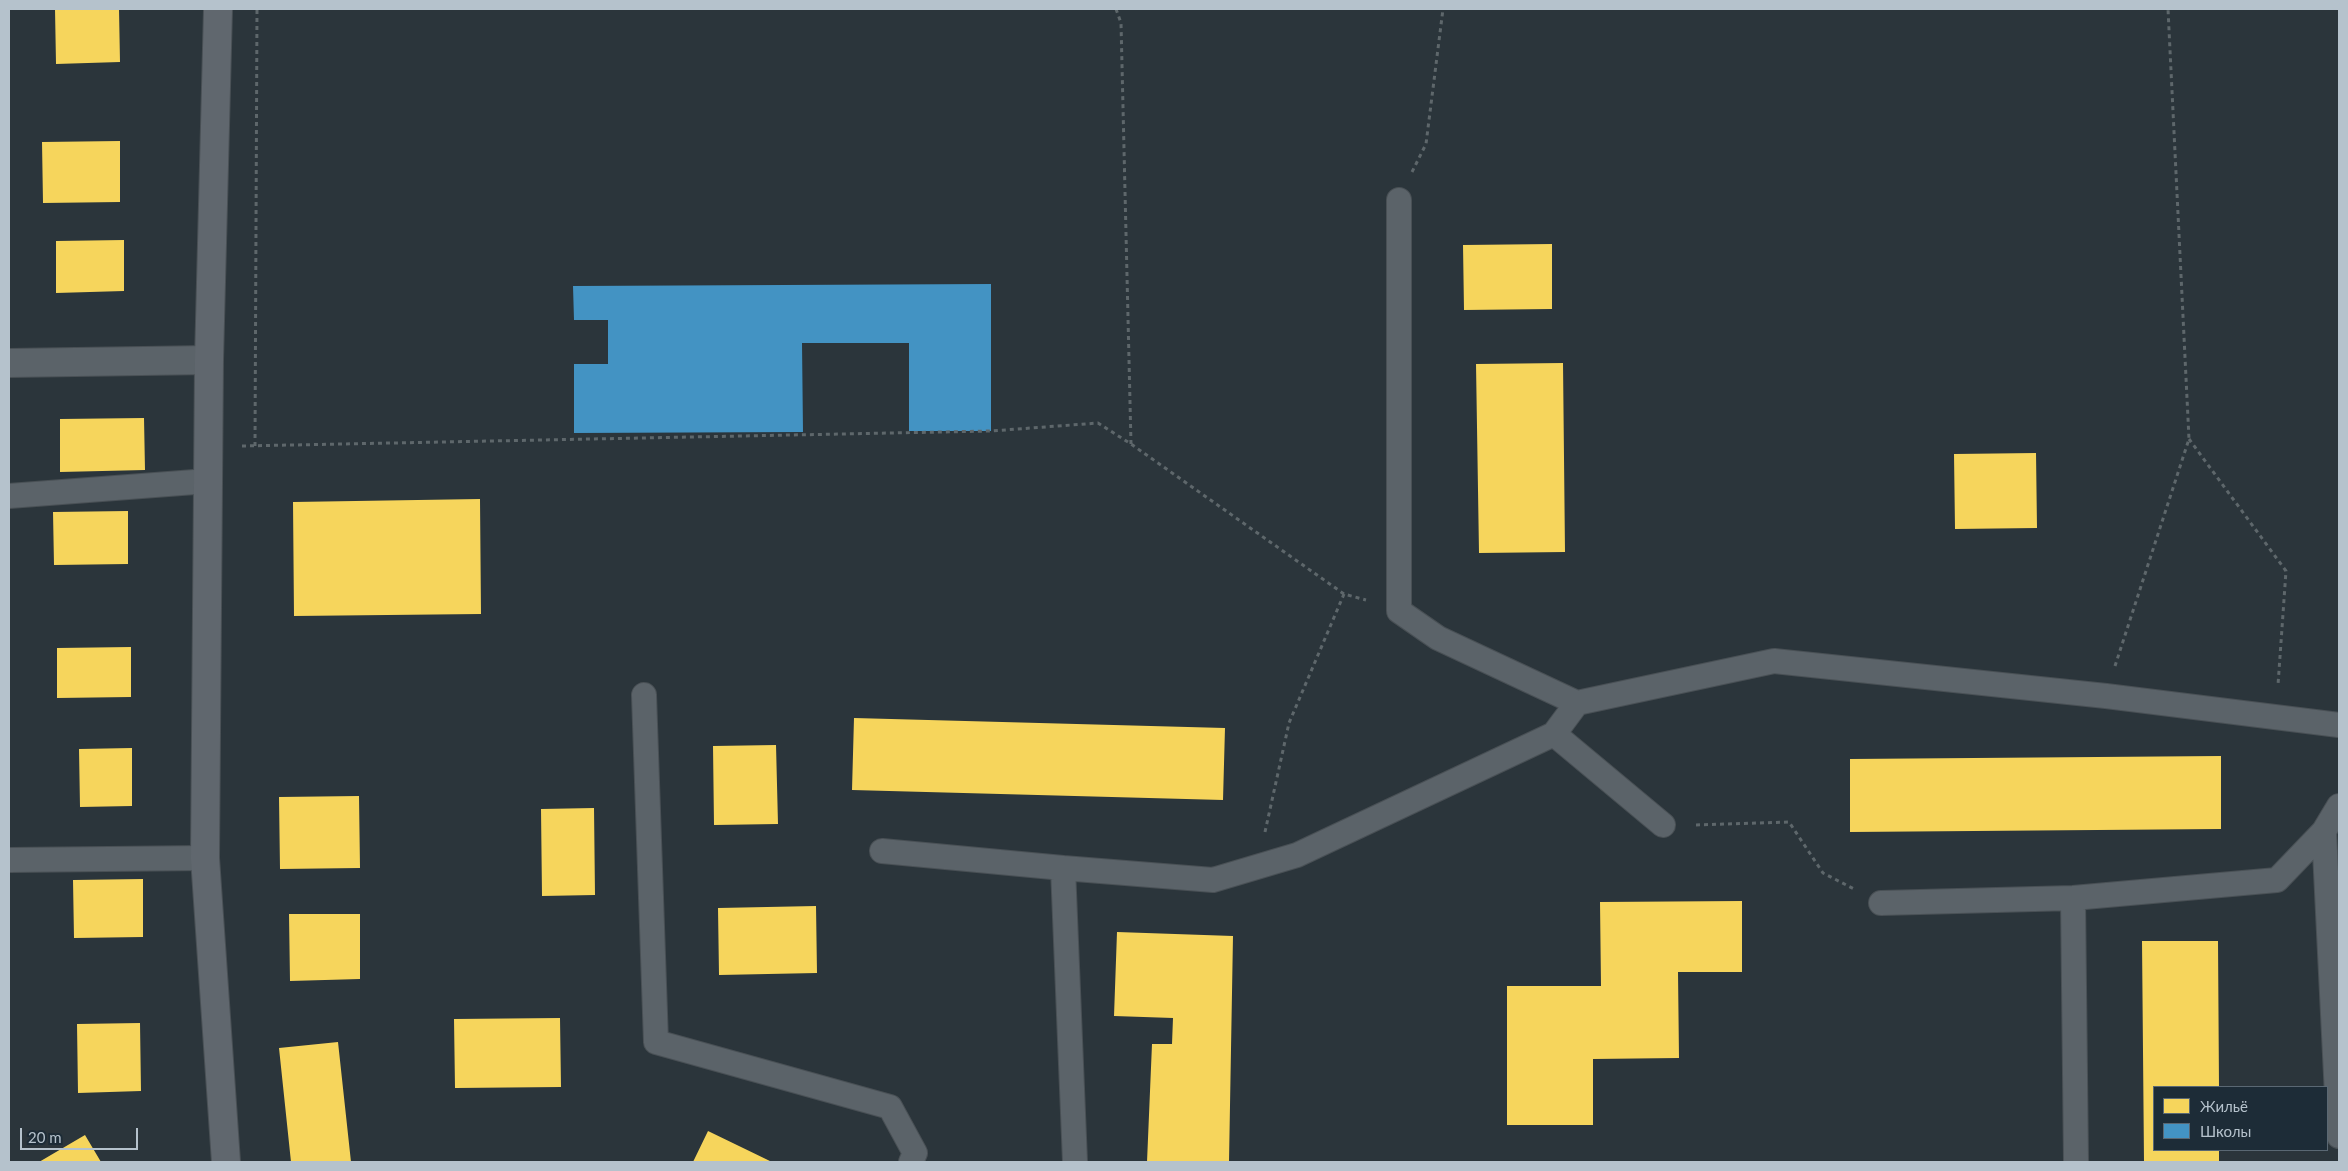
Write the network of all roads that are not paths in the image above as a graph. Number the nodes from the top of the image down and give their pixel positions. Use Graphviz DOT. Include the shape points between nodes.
graph roads {
  1 [pos="218,9"];
  2 [pos="1399,200"];
  3 [pos="209,360"];
  4 [pos="9,363"];
  5 [pos="208,481"];
  6 [pos="9,496"];
  7 [pos="644,695"];
  8 [pos="1577,703"];
  9 [pos="2339,725"];
  10 [pos="1554,734"];
  11 [pos="2339,806"];
  12 [pos="1663,825"];
  13 [pos="2324,831"];
  14 [pos="882,851"];
  15 [pos="205,858"];
  16 [pos="9,860"];
  17 [pos="1063,868"];
  18 [pos="2073,898"];
  19 [pos="1881,903"];
  20 [pos="2339,1136"];
  21 [pos="226,1162"];
  22 [pos="911,1162"];
  23 [pos="1075,1162"];
  24 [pos="2076,1162"];
  1 -- 3 [label="street"];
  2 -- 8 [label="lane" via="1399,610 1438,638"];
  3 -- 4 [label="street"];
  3 -- 5 [label="street"];
  5 -- 6 [label="lane"];
  5 -- 15 [label="street"];
  7 -- 22 [label="lane" via="656,1042 890,1107 915,1153"];
  8 -- 9 [label="lane" via="1774,661 2106,696"];
  8 -- 10 [label="lane"];
  10 -- 12 [label="lane"];
  10 -- 17 [label="lane" via="1313,847 1213,880"];
  11 -- 13 [label="lane"];
  13 -- 18 [label="lane" via="2278,880"];
  13 -- 20 [label="lane"];
  14 -- 17 [label="lane"];
  15 -- 16 [label="lane"];
  15 -- 21 [label="street"];
  17 -- 23 [label="lane"];
  18 -- 19 [label="lane"];
  18 -- 24 [label="lane"];
}
